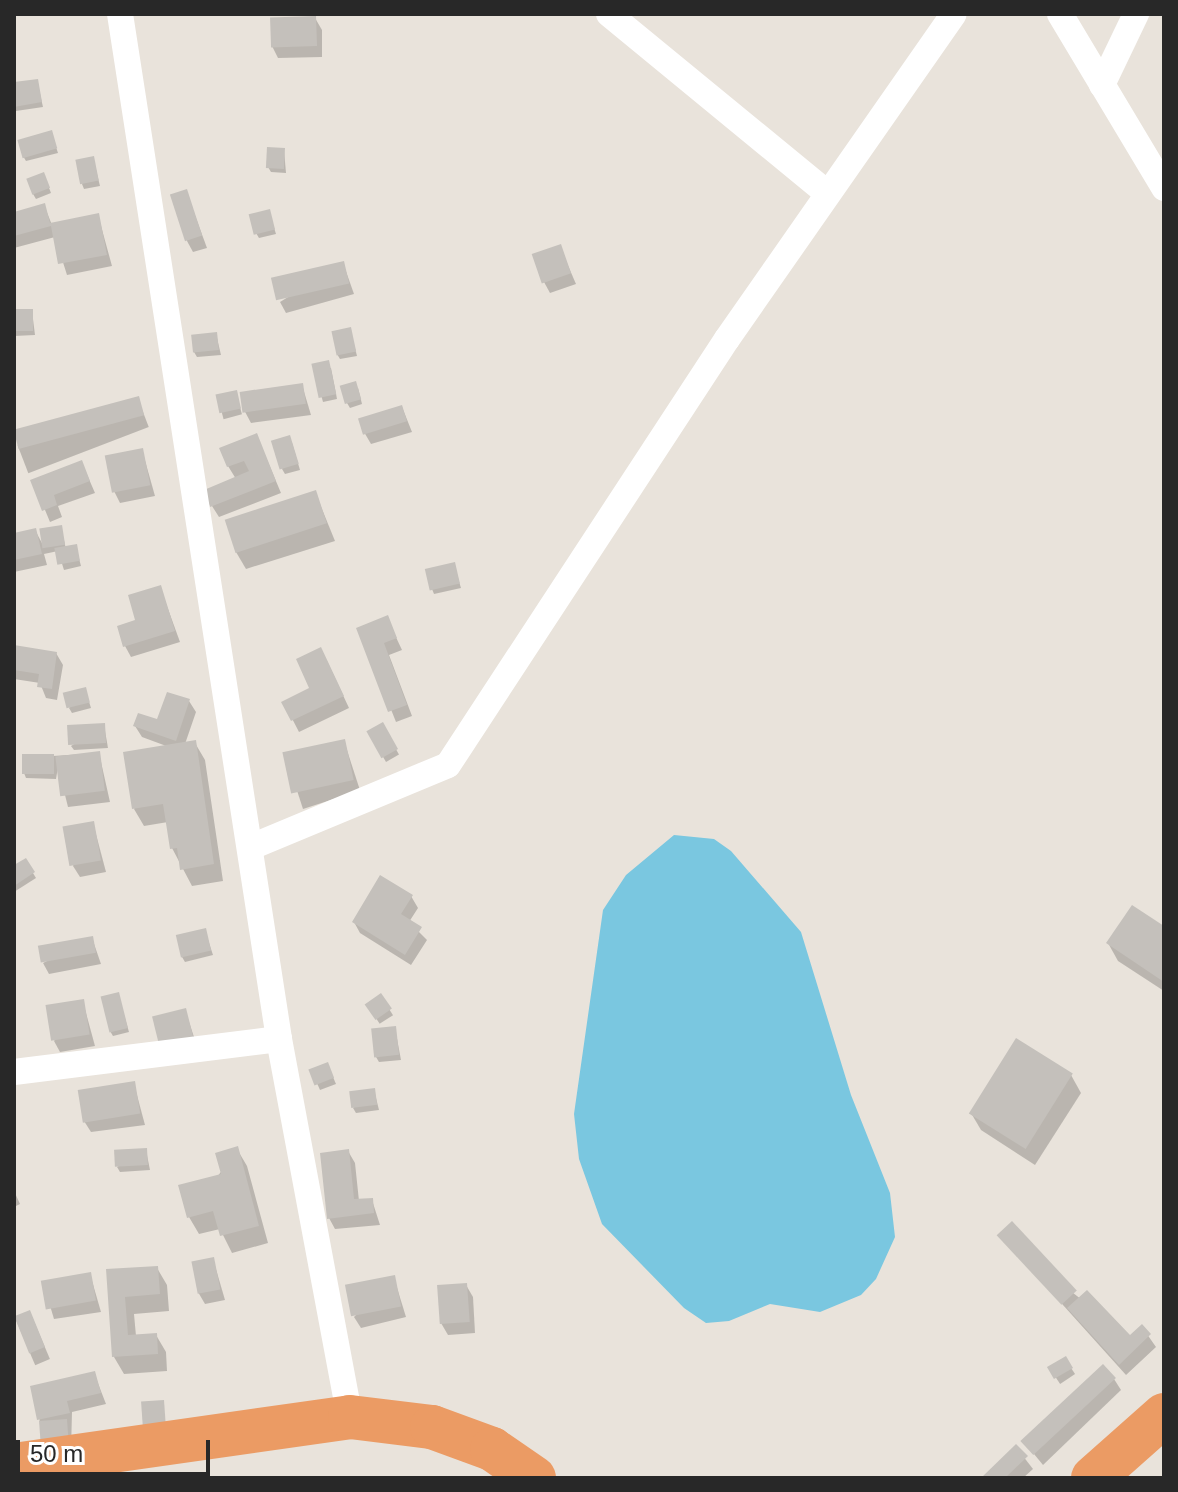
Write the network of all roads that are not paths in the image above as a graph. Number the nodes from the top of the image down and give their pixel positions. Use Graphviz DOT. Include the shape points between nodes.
graph roads {
  1 [pos="120,14"];
  2 [pos="609,14"];
  3 [pos="954,14"];
  4 [pos="1060,14"];
  5 [pos="1136,14"];
  6 [pos="1102,85"];
  7 [pos="1164,188"];
  8 [pos="828,194"];
  9 [pos="251,847"];
  10 [pos="279,1039"];
  11 [pos="14,1072"];
  12 [pos="1164,1415"];
  13 [pos="350,1417"];
  14 [pos="14,1465"];
  15 [pos="534,1478"];
  16 [pos="1093,1478"];
  1 -- 9 [label="street"];
  2 -- 8 [label="street"];
  3 -- 8 [label="street"];
  4 -- 6 [label="street"];
  5 -- 6 [label="street"];
  6 -- 7 [label="street"];
  8 -- 9 [label="street" via="448,765"];
  9 -- 10 [label="street"];
  10 -- 11 [label="street"];
  10 -- 13 [label="street"];
  12 -- 16 [label="highway"];
  13 -- 14 [label="highway"];
  13 -- 15 [label="highway" via="432,1427 492,1449"];
}
